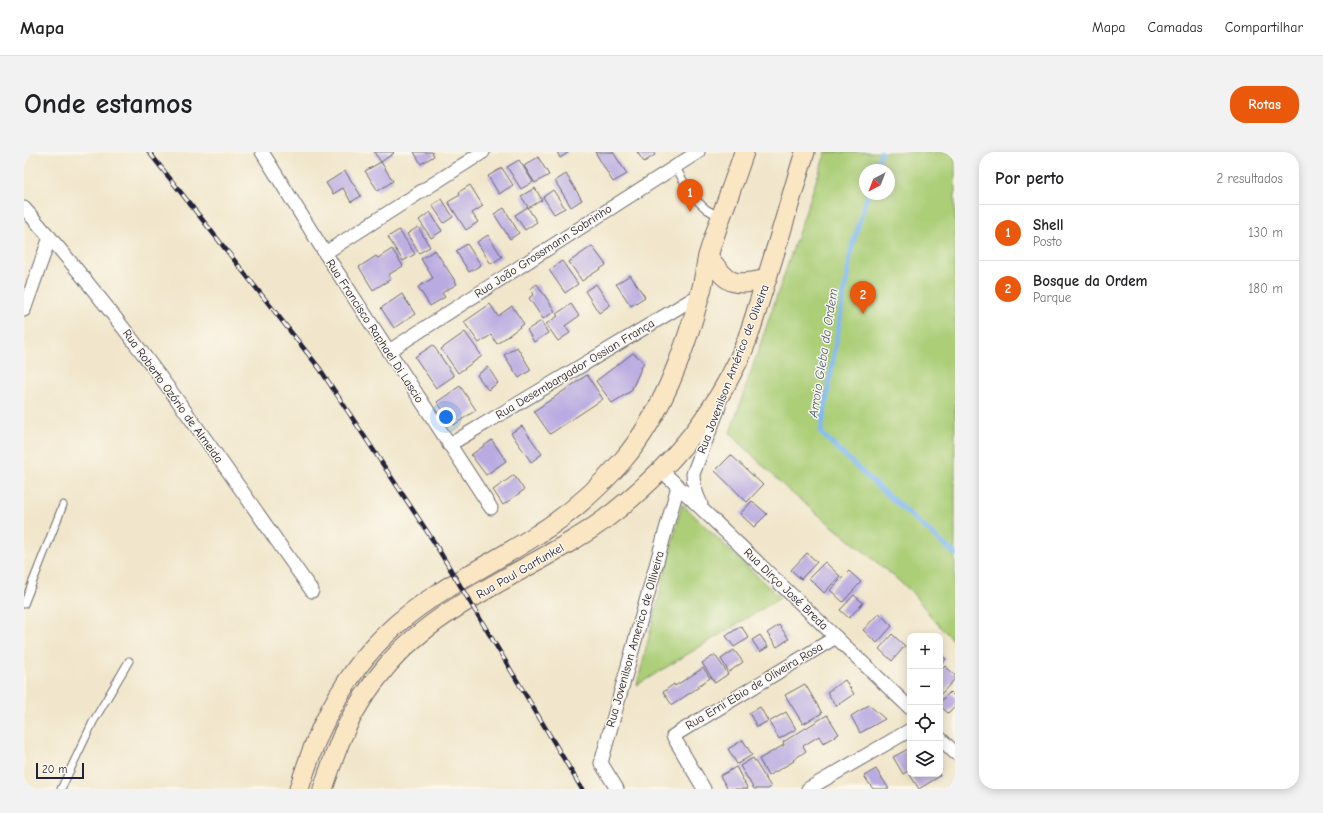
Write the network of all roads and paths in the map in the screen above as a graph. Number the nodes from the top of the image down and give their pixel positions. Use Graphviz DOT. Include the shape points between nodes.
graph roads {
  1 [pos="483,152"];
  2 [pos="698,152"];
  3 [pos="744,152"];
  4 [pos="805,152"];
  5 [pos="266,153"];
  6 [pos="675,166"];
  7 [pos="24,208"];
  8 [pos="722,218"];
  9 [pos="50,237"];
  10 [pos="325,253"];
  11 [pos="708,256"];
  12 [pos="767,279"];
  13 [pos="701,294"];
  14 [pos="24,310"];
  15 [pos="389,351"];
  16 [pos="736,366"];
  17 [pos="449,445"];
  18 [pos="661,470"];
  19 [pos="678,486"];
  20 [pos="63,505"];
  21 [pos="491,508"];
  22 [pos="707,514"];
  23 [pos="312,591"];
  24 [pos="24,604"];
  25 [pos="836,637"];
  26 [pos="129,661"];
  27 [pos="907,705"];
  28 [pos="907,732"];
  29 [pos="943,741"];
  30 [pos="955,753"];
  31 [pos="61,789"];
  32 [pos="299,789"];
  33 [pos="323,789"];
  34 [pos="617,789"];
  35 [pos="704,789"];
  36 [pos="808,789"];
  1 -- 10 [label="street"];
  2 -- 6 [label="street, Rua João Grossmann Sobrinho"];
  3 -- 8 [label="main road"];
  4 -- 12 [label="main road, Rua Jovenilson Américo de Oliveira"];
  5 -- 10 [label="street, Rua Francisco Raphael Di Lascio"];
  6 -- 8 [label="lane" via="692,196"];
  6 -- 15 [label="street, Rua João Grossmann Sobrinho"];
  7 -- 9 [label="street, Rua Roberto Ozório de Almeida"];
  8 -- 11 [label="main road"];
  9 -- 14 [label="street"];
  9 -- 23 [label="street, Rua Roberto Ozório de Almeida" via="145,356"];
  10 -- 15 [label="street, Rua Francisco Raphael Di Lascio"];
  11 -- 12 [label="main road" via="719,272 734,283 748,284"];
  11 -- 13 [label="main road"];
  12 -- 16 [label="main road, Rua Jovenilson Américo de Oliveira"];
  13 -- 17 [label="street, Rua Desembargador Ossian França"];
  13 -- 32 [label="main road, Rua Paul Garfunkel" via="673,375 660,404 625,458 604,482 563,516 536,536 425,602 380,640 349,679 334,705 315,743"];
  15 -- 17 [label="street, Rua Francisco Raphael Di Lascio"];
  16 -- 18 [label="main road, Rua Paul Garfunkel" via="695,430"];
  16 -- 22 [label="street, Rua Jovenilson Américo de Oliveira" via="693,474 696,496"];
  17 -- 21 [label="street, Rua Francisco Raphael Di Lascio"];
  18 -- 19 [label="street, Rua Dirço José Breda"];
  18 -- 33 [label="main road, Rua Paul Garfunkel" via="600,524 464,604 436,622 404,648 386,667 356,709 337,748"];
  19 -- 22 [label="street, Rua Dirço José Breda"];
  19 -- 34 [label="street, Rua Jovenilson Americo de Olliveira" via="600,763"];
  20 -- 24 [label="lane"];
  22 -- 25 [label="street, Rua Dirço José Breda"];
  25 -- 27 [label="street, Rua Dirço José Breda"];
  25 -- 35 [label="street, Rua Erni Ebio de Oliveira Rosa" via="673,736"];
  26 -- 31 [label="lane" via="93,722"];
  28 -- 36 [label="street"];
  29 -- 30 [label="street"];
}
